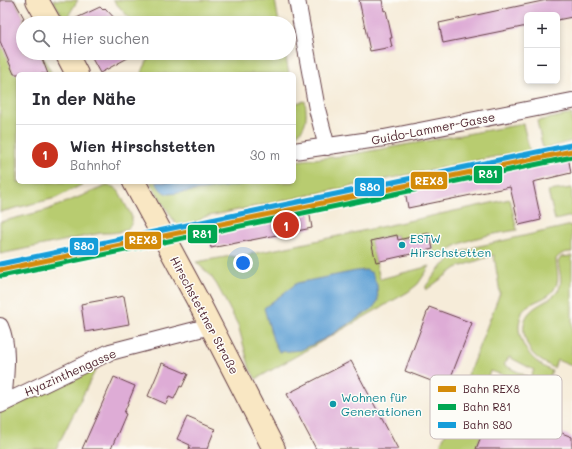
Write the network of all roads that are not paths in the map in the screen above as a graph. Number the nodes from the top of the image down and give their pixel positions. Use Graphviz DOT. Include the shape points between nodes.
graph roads {
  1 [pos="37,0"];
  2 [pos="296,0"];
  3 [pos="46,16"];
  4 [pos="70,60"];
  5 [pos="76,72"];
  6 [pos="572,101"];
  7 [pos="327,147"];
  8 [pos="296,151"];
  9 [pos="135,184"];
  10 [pos="0,326"];
  11 [pos="211,326"];
  12 [pos="2,404"];
  13 [pos="274,449"];
  1 -- 3 [label="main road"];
  2 -- 7 [label="street"];
  4 -- 5 [label="main road"];
  6 -- 7 [label="street, Guido-Lammer-Gasse" via="452,126"];
  7 -- 8 [label="street, Guido-Lammer-Gasse"];
  9 -- 11 [label="main road, Hirschstettner Straße"];
  10 -- 12 [label="street" via="4,333 6,369"];
  11 -- 12 [label="street, Hyazinthengasse" via="110,352"];
  11 -- 13 [label="main road, Hirschstettner Straße"];
}
